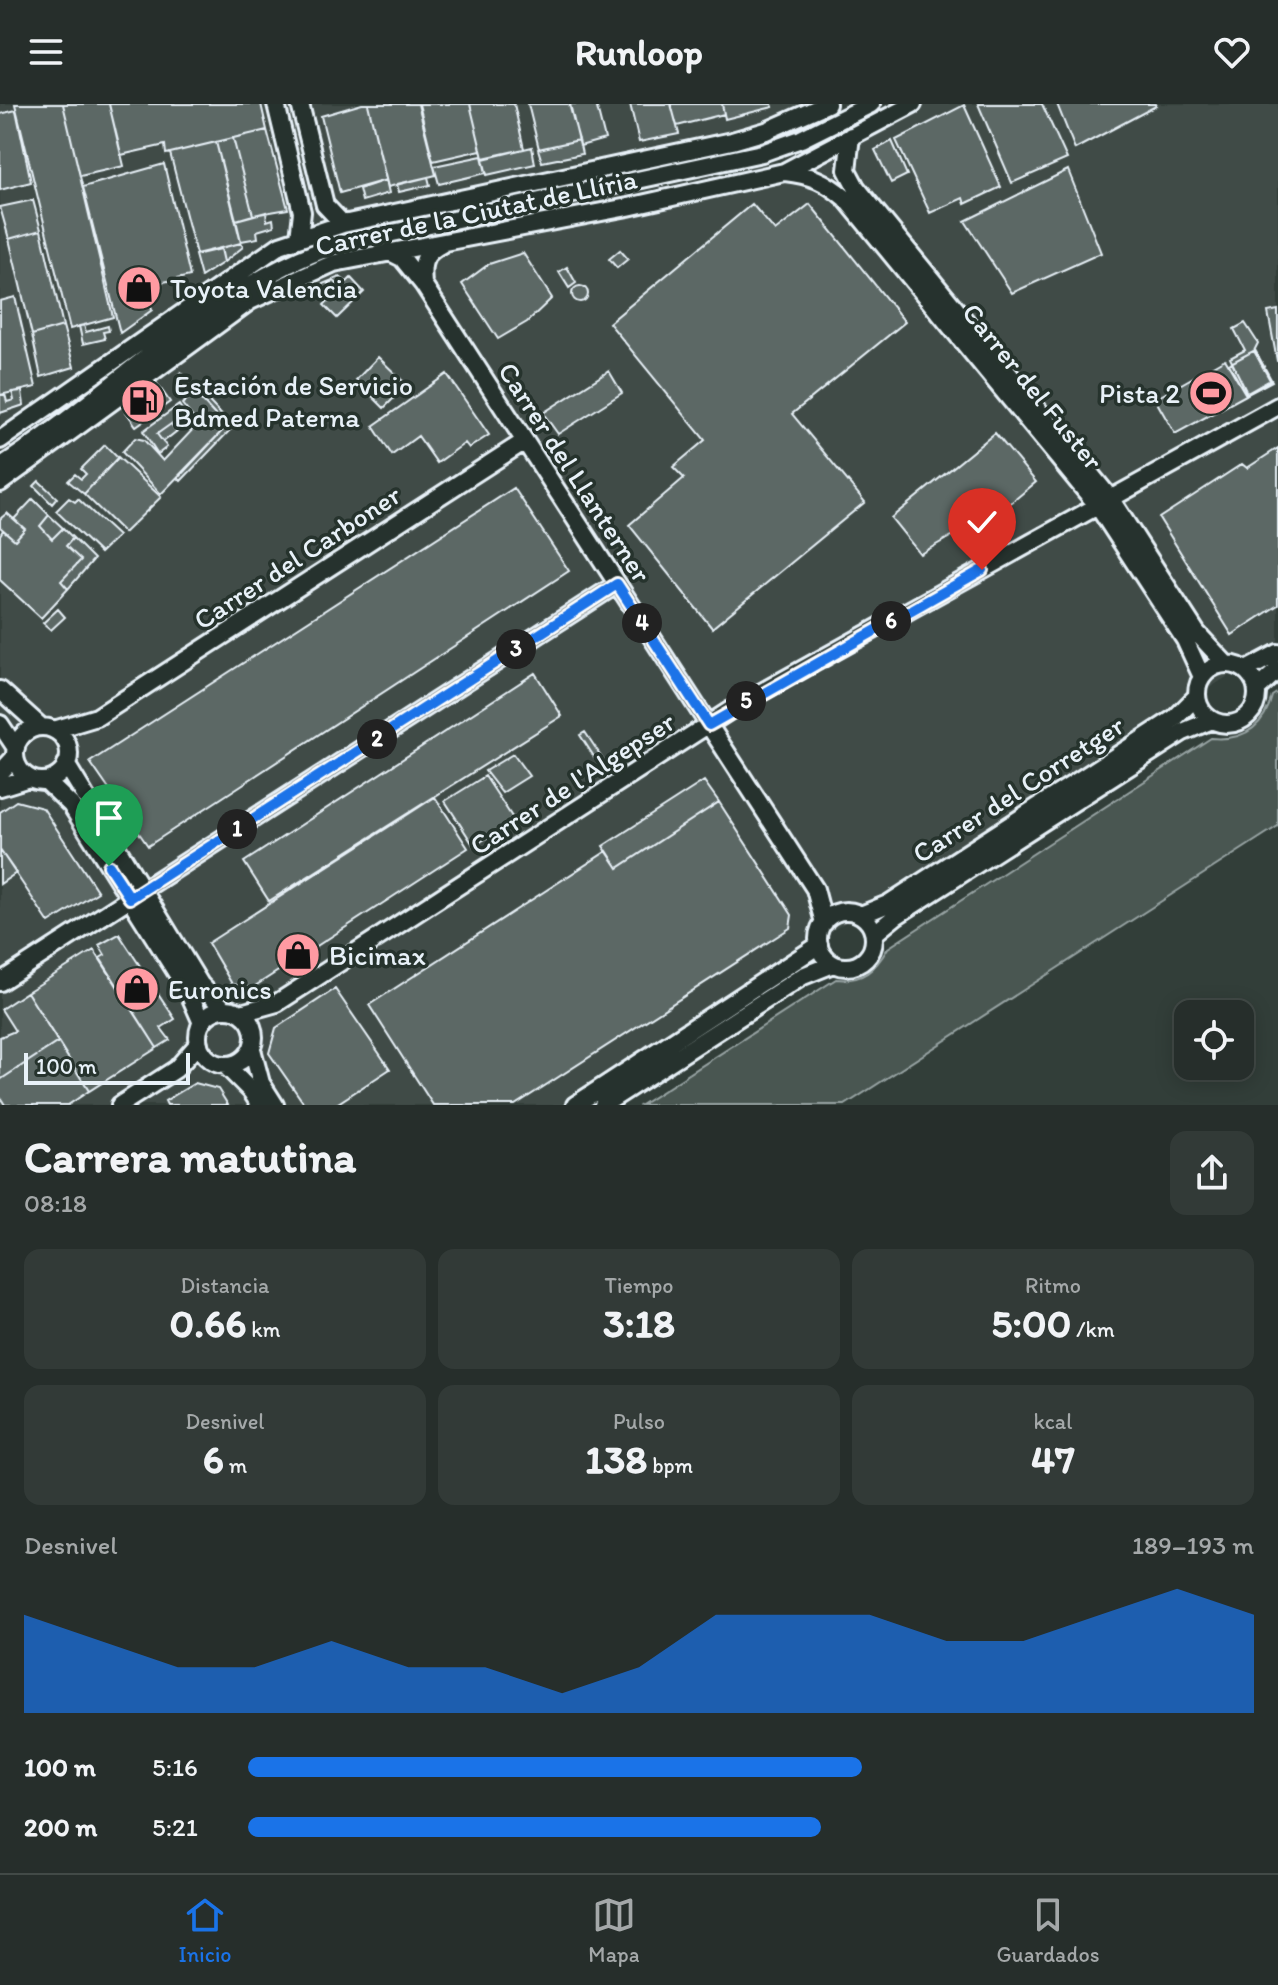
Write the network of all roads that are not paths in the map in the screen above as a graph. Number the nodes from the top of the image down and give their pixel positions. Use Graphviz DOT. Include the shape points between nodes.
graph roads {
  1 [pos="276,104"];
  2 [pos="300,104"];
  3 [pos="827,104"];
  4 [pos="871,104"];
  5 [pos="913,104"];
  6 [pos="851,136"];
  7 [pos="784,172"];
  8 [pos="343,224"];
  9 [pos="299,238"];
  10 [pos="448,242"];
  11 [pos="388,251"];
  12 [pos="423,284"];
  13 [pos="1278,406"];
  14 [pos="0,440"];
  15 [pos="525,441"];
  16 [pos="0,467"];
  17 [pos="0,483"];
  18 [pos="1104,501"];
  19 [pos="617,584"];
  20 [pos="1278,653"];
  21 [pos="1225,663"];
  22 [pos="1246,670"];
  23 [pos="1278,670"];
  24 [pos="1202,677"];
  25 [pos="1257,689"];
  26 [pos="0,690"];
  27 [pos="1197,696"];
  28 [pos="97,717"];
  29 [pos="1212,720"];
  30 [pos="0,724"];
  31 [pos="709,725"];
  32 [pos="48,729"];
  33 [pos="15,753"];
  34 [pos="67,758"];
  35 [pos="0,773"];
  36 [pos="38,780"];
  37 [pos="0,787"];
  38 [pos="815,889"];
  39 [pos="136,894"];
  40 [pos="853,913"];
  41 [pos="824,923"];
  42 [pos="874,934"];
  43 [pos="819,945"];
  44 [pos="833,964"];
  45 [pos="0,982"];
  46 [pos="277,1003"];
  47 [pos="224,1009"];
  48 [pos="241,1013"];
  49 [pos="202,1023"];
  50 [pos="253,1042"];
  51 [pos="199,1043"];
  52 [pos="218,1063"];
  53 [pos="176,1069"];
  54 [pos="120,1105"];
  55 [pos="260,1105"];
  56 [pos="275,1105"];
  57 [pos="575,1105"];
  58 [pos="603,1105"];
  1 -- 9 [label="street" via="302,212"];
  2 -- 8 [label="street" via="325,205"];
  3 -- 8 [label="street, Carrer de la Ciutat de Llíria" via="732,141"];
  4 -- 16 [label="street, Carrer de la Ciutat de Llíria" via="762,153 308,255 256,281"];
  5 -- 6 [label="street, Carrer de la Ciutat de Llíria"];
  6 -- 7 [label="street, Carrer de la Ciutat de Llíria"];
  6 -- 18 [label="street, Carrer del Fuster" via="847,170 856,187"];
  7 -- 10 [label="street, Carrer de la Ciutat de Llíria"];
  7 -- 18 [label="street, Carrer del Fuster" via="808,174 845,198"];
  8 -- 9 [label="street, Carrer de la Ciutat de Llíria"];
  9 -- 14 [label="street, Carrer de la Ciutat de Llíria" via="248,265"];
  10 -- 11 [label="street, Carrer de la Ciutat de Llíria"];
  10 -- 12 [label="street" via="428,251 421,264"];
  11 -- 12 [label="street, Carrer del Llanterner" via="402,258"];
  11 -- 17 [label="street, Carrer de la Ciutat de Llíria" via="334,263 250,301"];
  12 -- 15 [label="street, Carrer del Llanterner"];
  13 -- 18 [label="street, Carrer de l'Algepser"];
  15 -- 19 [label="street, Carrer del Llanterner"];
  15 -- 28 [label="street, Carrer del Carboner"];
  18 -- 21 [label="street, Carrer del Fuster" via="1197,633"];
  18 -- 24 [label="street, Carrer del Fuster"];
  18 -- 31 [label="street, Carrer de l'Algepser"];
  19 -- 31 [label="street, Carrer del Llanterner"];
  19 -- 39 [label="street"];
  20 -- 22 [label="street"];
  21 -- 22 [label="street"];
  21 -- 24 [label="street"];
  22 -- 25 [label="street"];
  23 -- 25 [label="street"];
  24 -- 27 [label="street"];
  25 -- 29 [label="street" via="1254,707 1242,720"];
  26 -- 32 [label="street"];
  27 -- 29 [label="street"];
  27 -- 40 [label="street, Carrer del Corretger" via="1175,718 888,904"];
  28 -- 32 [label="street, Carrer del Carboner"];
  28 -- 34 [label="street, Carrer del Carboner"];
  29 -- 42 [label="street, Carrer del Corretger" via="1183,732"];
  30 -- 33 [label="street"];
  31 -- 38 [label="street, Carrer del Llanterner"];
  31 -- 46 [label="street, Carrer de l'Algepser"];
  32 -- 33 [label="street" via="25,733"];
  32 -- 34 [label="street" via="61,735"];
  33 -- 35 [label="street"];
  33 -- 36 [label="street" via="22,773"];
  34 -- 36 [label="street" via="55,778"];
  34 -- 39 [label="street"];
  36 -- 37 [label="street"];
  36 -- 39 [label="street" via="71,805"];
  38 -- 40 [label="street, Carrer del Llanterner"];
  38 -- 41 [label="street, Carrer del Llanterner"];
  39 -- 45 [label="street"];
  39 -- 47 [label="street"];
  39 -- 49 [label="street"];
  40 -- 41 [label="street"];
  40 -- 42 [label="street"];
  41 -- 43 [label="street"];
  42 -- 44 [label="street" via="866,959 850,967"];
  43 -- 44 [label="street"];
  43 -- 57 [label="street"];
  44 -- 58 [label="street" via="803,976"];
  46 -- 48 [label="street"];
  46 -- 50 [label="street"];
  47 -- 48 [label="street"];
  47 -- 49 [label="street"];
  48 -- 50 [label="street" via="252,1027"];
  49 -- 51 [label="street"];
  50 -- 52 [label="street" via="241,1061"];
  50 -- 56 [label="street" via="261,1083"];
  51 -- 52 [label="street"];
  51 -- 53 [label="street"];
  52 -- 53 [label="street"];
  52 -- 55 [label="street"];
  53 -- 54 [label="street"];
}
